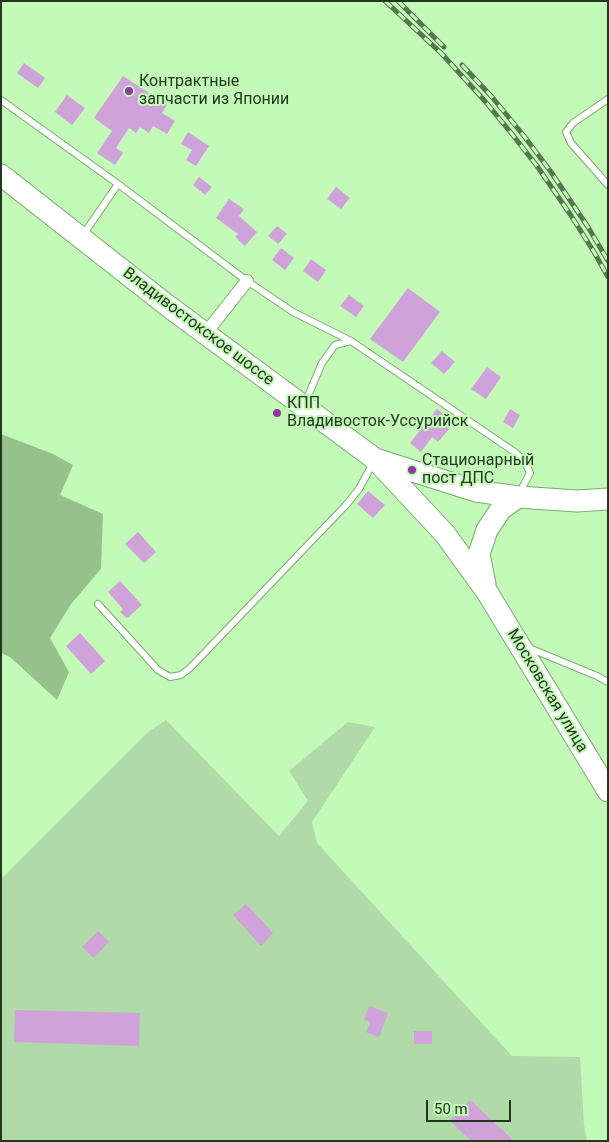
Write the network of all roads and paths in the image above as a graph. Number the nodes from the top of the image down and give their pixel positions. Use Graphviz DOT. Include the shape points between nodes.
graph roads {
  1 [pos="608,99"];
  2 [pos="1,100"];
  3 [pos="1,175"];
  4 [pos="118,184"];
  5 [pos="608,185"];
  6 [pos="81,237"];
  7 [pos="248,282"];
  8 [pos="205,334"];
  9 [pos="351,341"];
  10 [pos="304,407"];
  11 [pos="375,459"];
  12 [pos="518,497"];
  13 [pos="608,499"];
  14 [pos="487,592"];
  15 [pos="98,604"];
  16 [pos="518,643"];
  17 [pos="608,682"];
  18 [pos="608,791"];
  1 -- 5 [label="lane" via="573,123 566,132 571,143"];
  2 -- 4 [label="lane"];
  3 -- 6 [label="main road, Владивостокское шоссе"];
  4 -- 6 [label="lane"];
  4 -- 7 [label="lane"];
  6 -- 8 [label="main road, Владивостокское шоссе"];
  7 -- 8 [label="street"];
  7 -- 9 [label="lane" via="293,312"];
  8 -- 10 [label="main road, Владивостокское шоссе"];
  9 -- 10 [label="lane" via="336,345 322,363"];
  9 -- 12 [label="lane" via="516,453 530,473"];
  10 -- 11 [label="main road, Владивостокское шоссе"];
  11 -- 12 [label="main road, Владивостокское шоссе" via="476,490"];
  11 -- 14 [label="main road, Московская улица" via="445,534"];
  11 -- 15 [label="lane" via="346,506 181,675 170,677 158,670"];
  12 -- 13 [label="main road, Владивостокское шоссе" via="577,501"];
  12 -- 14 [label="main road, Московская улица" via="502,509 487,530 479,554"];
  14 -- 16 [label="main road, Московская улица"];
  16 -- 17 [label="lane"];
  16 -- 18 [label="main road, Московская улица"];
}
